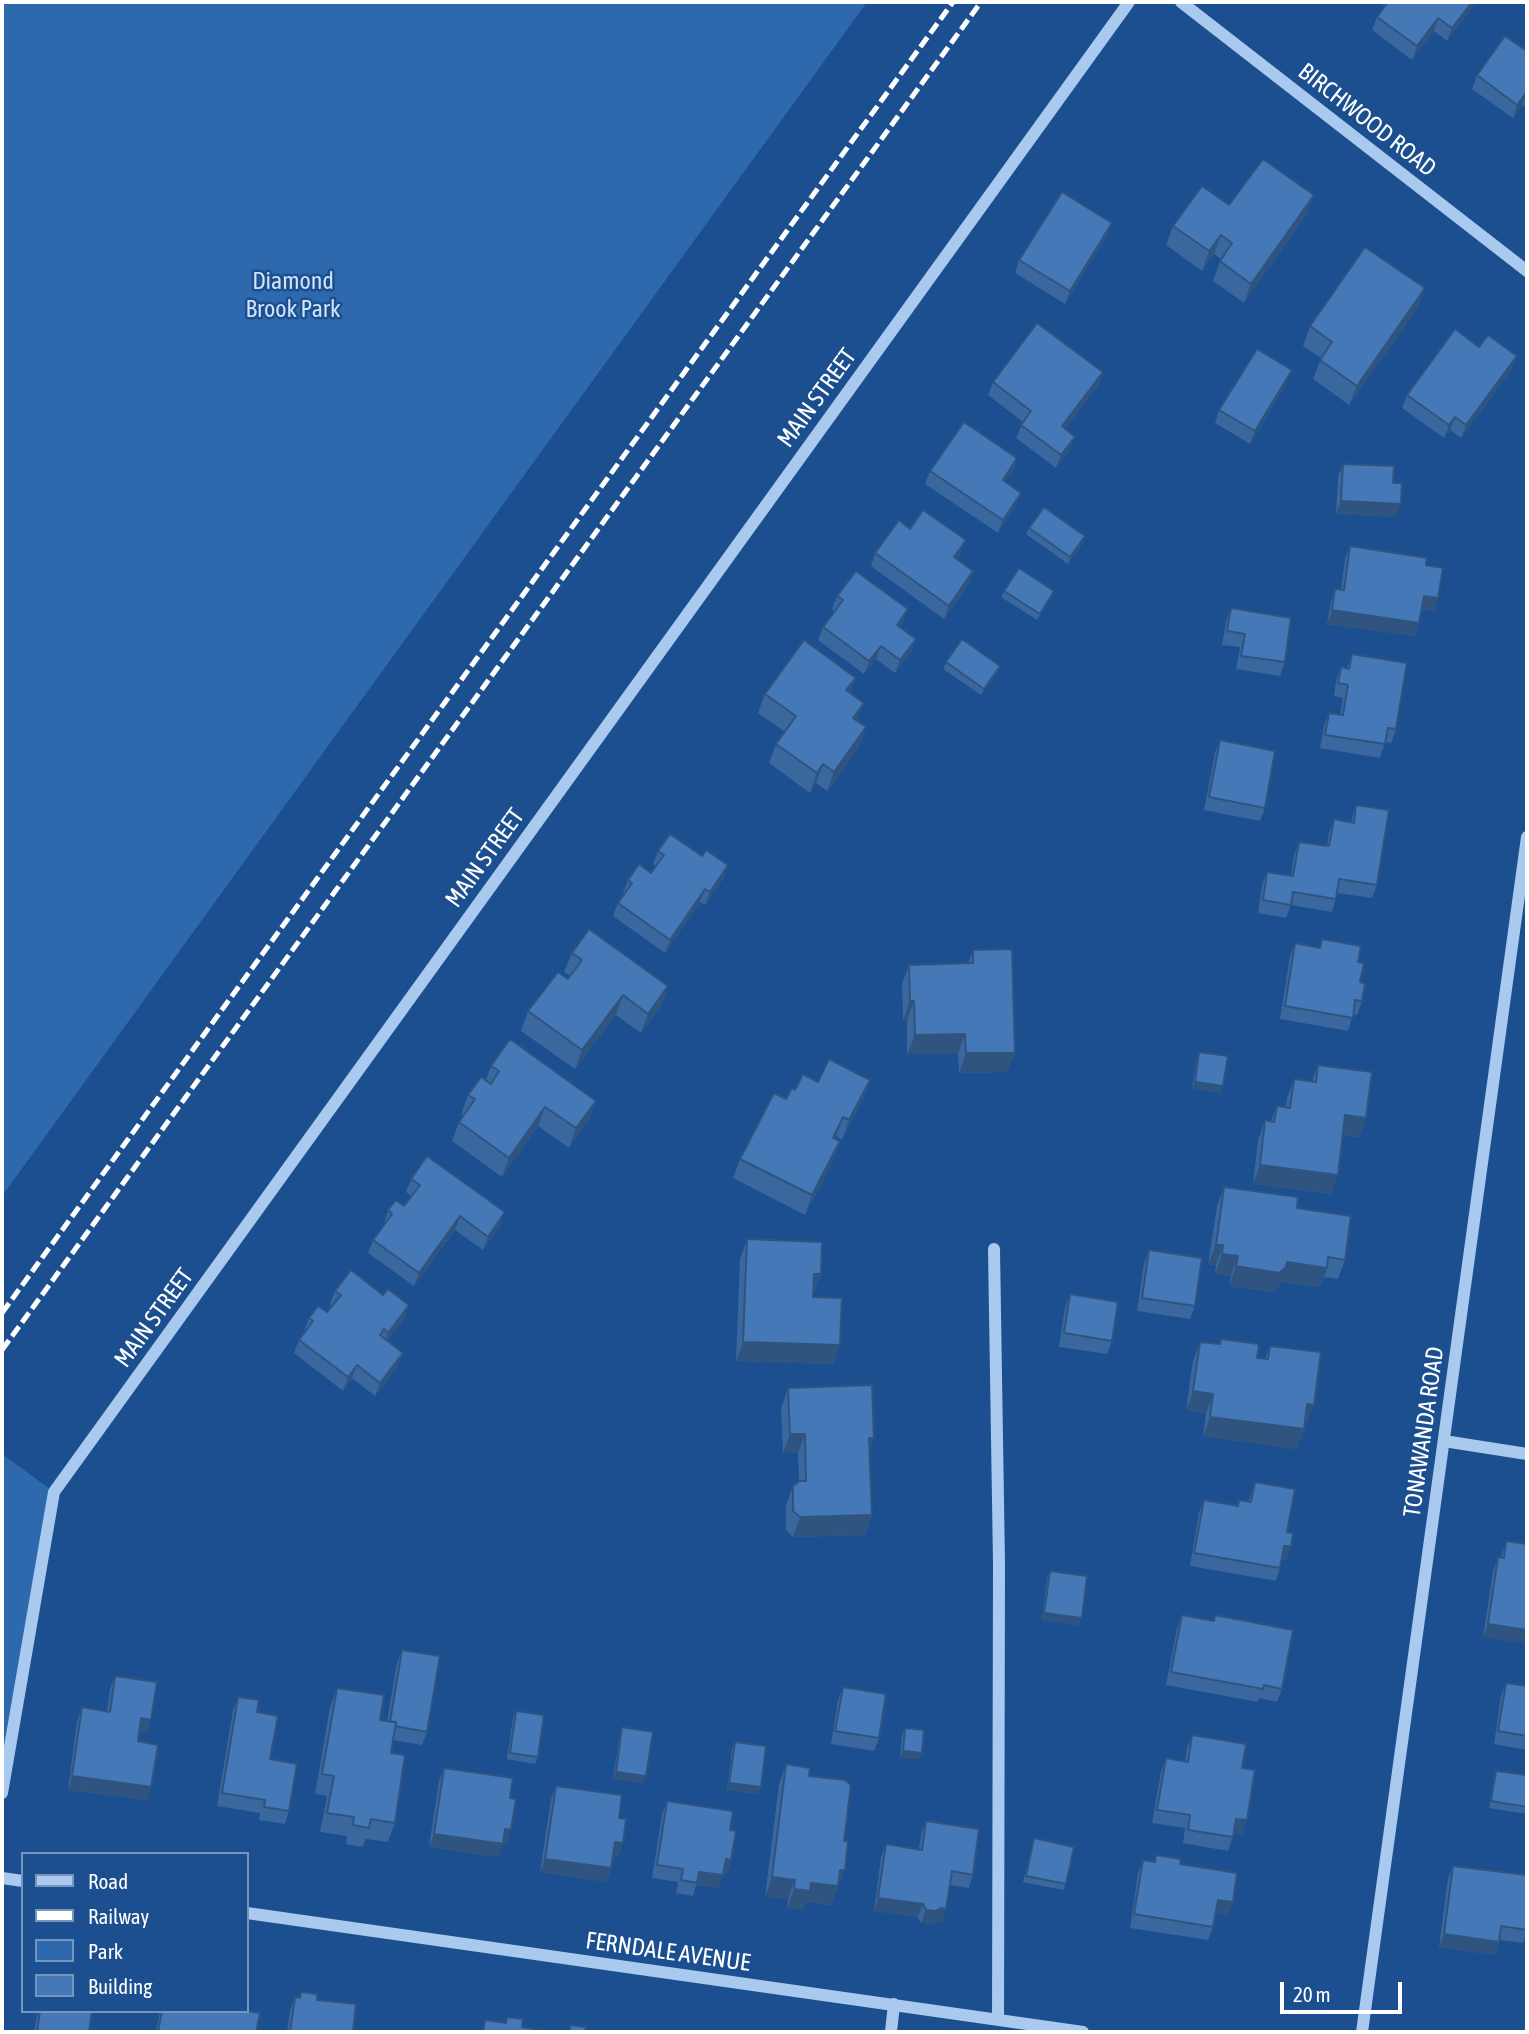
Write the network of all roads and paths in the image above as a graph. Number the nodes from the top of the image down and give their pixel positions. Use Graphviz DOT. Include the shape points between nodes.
graph roads {
  1 [pos="1129,2"];
  2 [pos="1181,2"];
  3 [pos="1527,271"];
  4 [pos="1527,837"];
  5 [pos="994,1249"];
  6 [pos="1444,1441"];
  7 [pos="1527,1454"];
  8 [pos="2,1793"];
  9 [pos="2,1878"];
  10 [pos="21,1881"];
  11 [pos="248,1913"];
  12 [pos="894,2004"];
  13 [pos="998,2020"];
  14 [pos="891,2032"];
  15 [pos="1083,2032"];
  16 [pos="1362,2032"];
  1 -- 8 [label="street, MAIN STREET" via="54,1492"];
  2 -- 3 [label="street, BIRCHWOOD ROAD"];
  4 -- 6 [label="street, TONAWANDA ROAD"];
  5 -- 13 [label="street"];
  6 -- 7 [label="street"];
  6 -- 16 [label="street, TONAWANDA ROAD"];
  9 -- 10 [label="street"];
  11 -- 12 [label="street, FERNDALE AVENUE"];
  12 -- 13 [label="street, FERNDALE AVENUE"];
  12 -- 14 [label="street"];
  13 -- 15 [label="street, FERNDALE AVENUE"];
}
